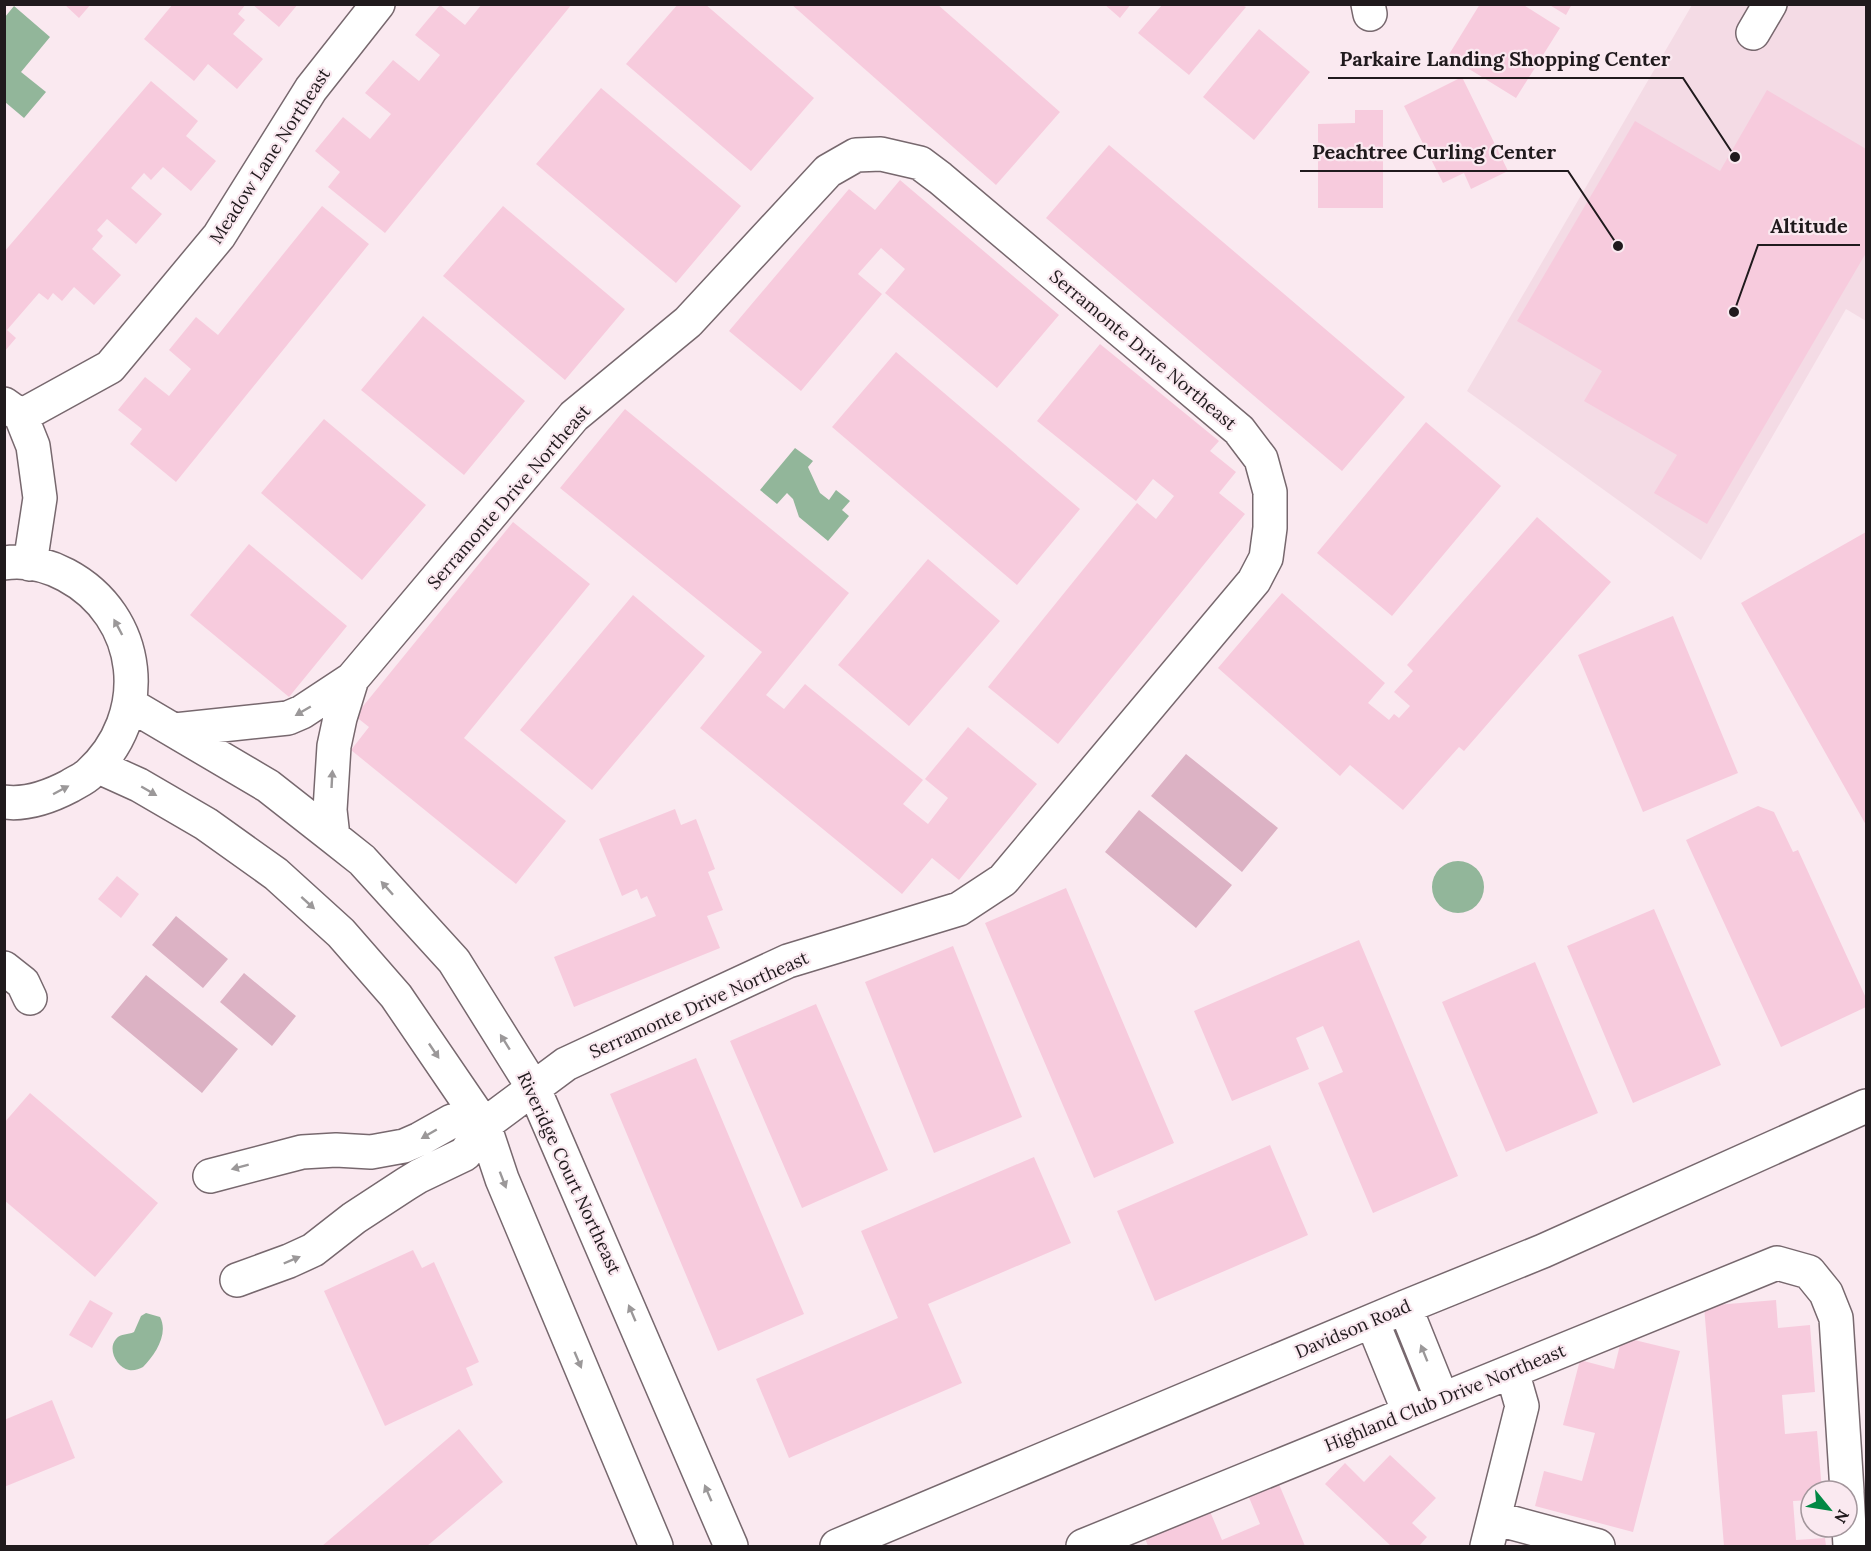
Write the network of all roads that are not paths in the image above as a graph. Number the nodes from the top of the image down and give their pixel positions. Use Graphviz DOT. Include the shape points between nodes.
graph roads {
  1 [pos="378,4"];
  2 [pos="1770,4"];
  3 [pos="1753,33"];
  4 [pos="13,410"];
  5 [pos="17,563"];
  6 [pos="352,679"];
  7 [pos="129,704"];
  8 [pos="175,730"];
  9 [pos="97,766"];
  10 [pos="4,802"];
  11 [pos="333,837"];
  12 [pos="4,968"];
  13 [pos="30,998"];
  14 [pos="534,1089"];
  15 [pos="1866,1106"];
  16 [pos="484,1125"];
  17 [pos="210,1176"];
  18 [pos="237,1280"];
  19 [pos="1405,1307"];
  20 [pos="1372,1321"];
  21 [pos="1512,1371"];
  22 [pos="1442,1399"];
  23 [pos="1409,1412"];
  24 [pos="1846,1479"];
  25 [pos="1490,1532"];
  26 [pos="656,1546"];
  27 [pos="731,1546"];
  28 [pos="837,1546"];
  29 [pos="1085,1546"];
  30 [pos="1598,1546"];
  1 -- 4 [label="street, Meadow Lane Northeast" via="311,89 219,236 110,367"];
  2 -- 3 [label="street"];
  4 -- 5 [label="street, Meadow Lane Northeast" via="33,446 40,498"];
  7 -- 5 [label="street, one-way" via="132,676 125,641 108,609 84,584 52,568"];
  6 -- 8 [label="street, Serramonte Drive Northeast, one-way" via="288,718"];
  11 -- 6 [label="street, Serramonte Drive Northeast, one-way" via="333,746"];
  6 -- 14 [label="street, Serramonte Drive Northeast" via="574,416 688,322 828,171 856,155 881,154 920,163 1239,430 1261,459 1270,492 1270,528 1266,558 1254,580 1003,880 959,909 788,961 566,1064"];
  7 -- 8 [label="street, Riveridge Court Northeast"];
  7 -- 9 [label="street" via="115,744"];
  8 -- 11 [label="street, Riveridge Court Northeast" via="268,786"];
  10 -- 9 [label="street, one-way" via="53,795"];
  9 -- 16 [label="street, one-way" via="207,824 276,874 341,933 396,996"];
  14 -- 11 [label="street, Riveridge Court Northeast, one-way" via="454,961 362,860"];
  12 -- 13 [label="street" via="23,983"];
  14 -- 16 [label="street, Serramonte Drive Northeast"];
  27 -- 14 [label="street, Riveridge Court Northeast, one-way"];
  15 -- 19 [label="street, Davidson Road" via="1543,1251"];
  16 -- 17 [label="street, one-way" via="452,1120 404,1146 370,1152 302,1152"];
  18 -- 16 [label="street, one-way" via="314,1250 406,1184 465,1154"];
  16 -- 26 [label="street, one-way" via="502,1179"];
  19 -- 20 [label="street, Davidson Road"];
  22 -- 19 [label="street, one-way"];
  20 -- 23 [label="street"];
  20 -- 28 [label="street, Davidson Road"];
  21 -- 22 [label="street, Highland Club Drive Northeast"];
  21 -- 24 [label="street, Highland Club Drive Northeast" via="1777,1263 1809,1272 1826,1293 1836,1318"];
  21 -- 25 [label="street" via="1522,1406"];
  22 -- 23 [label="street, Highland Club Drive Northeast"];
  23 -- 29 [label="street, Highland Club Drive Northeast"];
  25 -- 30 [label="street"];
}
